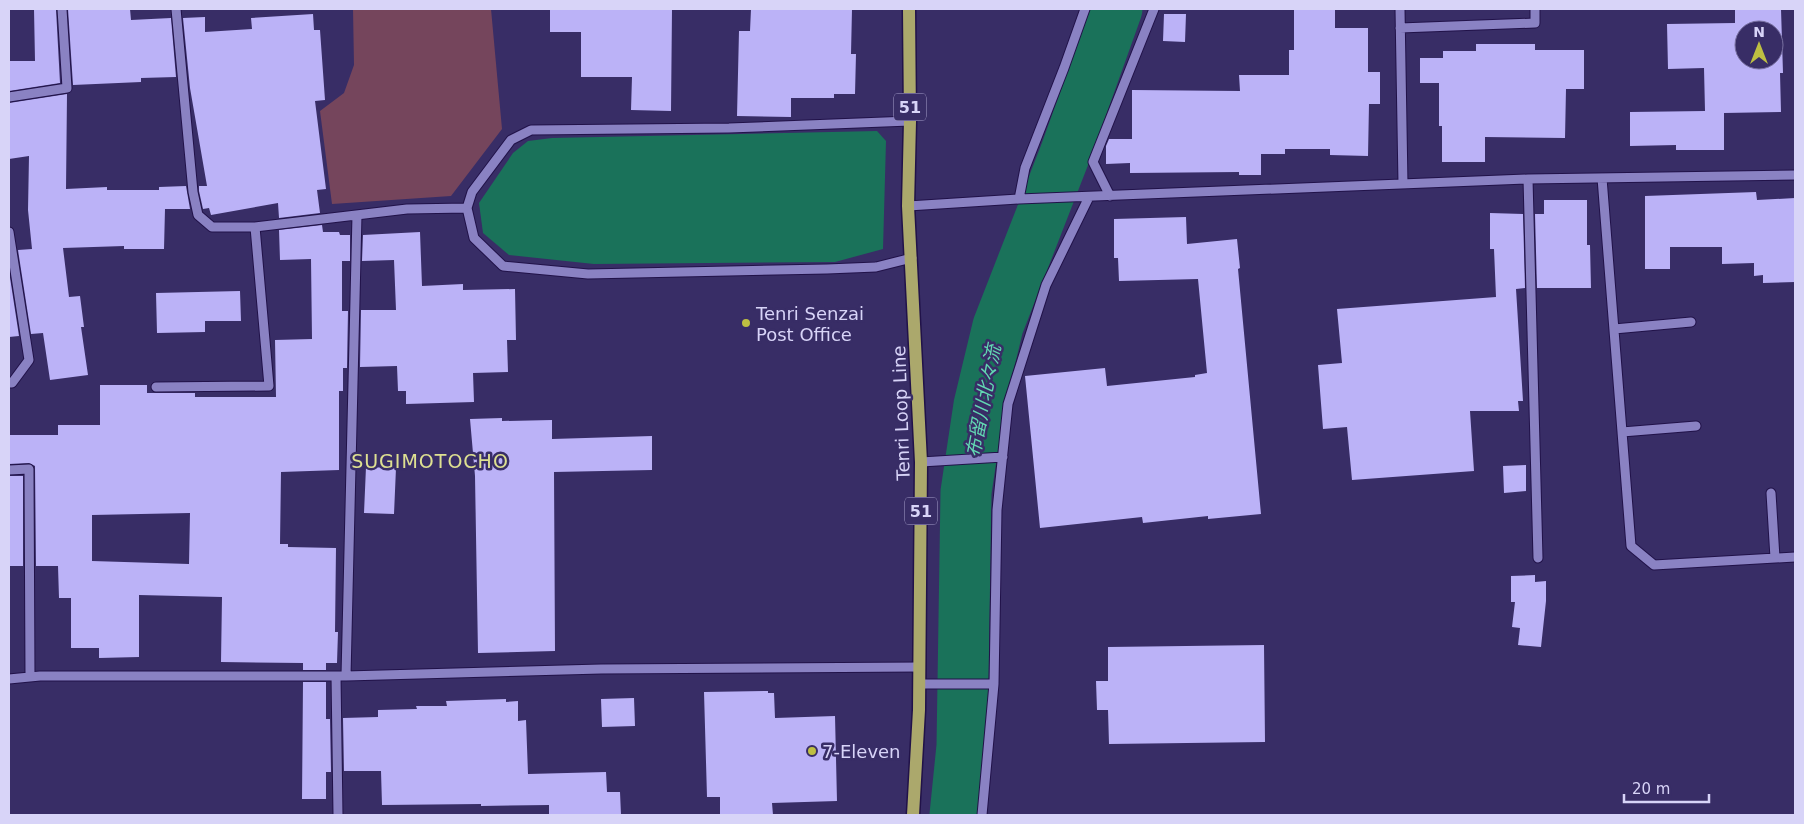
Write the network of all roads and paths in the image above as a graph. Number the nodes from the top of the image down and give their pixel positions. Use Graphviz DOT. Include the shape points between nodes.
graph roads {
  1 [pos="62,9"];
  2 [pos="176,9"];
  3 [pos="909,9"];
  4 [pos="1084,9"];
  5 [pos="1154,9"];
  6 [pos="1400,9"];
  7 [pos="1535,9"];
  8 [pos="1400,28"];
  9 [pos="9,97"];
  10 [pos="910,121"];
  11 [pos="1795,175"];
  12 [pos="1602,178"];
  13 [pos="1528,179"];
  14 [pos="1403,184"];
  15 [pos="1110,196"];
  16 [pos="1086,197"];
  17 [pos="1019,199"];
  18 [pos="908,206"];
  19 [pos="467,208"];
  20 [pos="357,216"];
  21 [pos="254,227"];
  22 [pos="9,232"];
  23 [pos="912,258"];
  24 [pos="1691,322"];
  25 [pos="1614,329"];
  26 [pos="9,383"];
  27 [pos="156,387"];
  28 [pos="1696,426"];
  29 [pos="1622,432"];
  30 [pos="1003,457"];
  31 [pos="921,462"];
  32 [pos="9,470"];
  33 [pos="1771,493"];
  34 [pos="1795,557"];
  35 [pos="1538,558"];
  36 [pos="1775,558"];
  37 [pos="920,667"];
  38 [pos="336,676"];
  39 [pos="346,676"];
  40 [pos="30,677"];
  41 [pos="9,679"];
  42 [pos="920,684"];
  43 [pos="994,684"];
  44 [pos="338,815"];
  45 [pos="913,815"];
  46 [pos="982,815"];
  1 -- 9 [label="street" via="67,88"];
  2 -- 21 [label="street" via="192,192 198,215 212,227"];
  3 -- 10 [label="main road, Tenri Loop Line / 51"];
  4 -- 17 [label="street" via="1025,168"];
  5 -- 15 [label="street" via="1093,162"];
  6 -- 8 [label="street"];
  7 -- 8 [label="street" via="1535,23"];
  8 -- 14 [label="street"];
  10 -- 18 [label="main road, Tenri Loop Line / 51"];
  10 -- 19 [label="street" via="730,128 531,130 511,140 472,192"];
  11 -- 12 [label="street"];
  12 -- 13 [label="street"];
  12 -- 25 [label="street"];
  13 -- 14 [label="street"];
  13 -- 35 [label="street"];
  14 -- 15 [label="street"];
  15 -- 16 [label="street"];
  16 -- 17 [label="street"];
  16 -- 30 [label="street" via="1046,285 1008,404"];
  17 -- 18 [label="street"];
  18 -- 23 [label="main road, Tenri Loop Line / 51"];
  19 -- 20 [label="street" via="407,209"];
  19 -- 23 [label="street" via="474,238 503,266 588,274 876,267"];
  20 -- 21 [label="street"];
  20 -- 39 [label="street"];
  21 -- 27 [label="street" via="269,386"];
  22 -- 26 [label="street" via="29,360"];
  23 -- 31 [label="main road, Tenri Loop Line / 51"];
  24 -- 25 [label="street"];
  25 -- 29 [label="street"];
  28 -- 29 [label="street"];
  29 -- 36 [label="street" via="1631,546 1654,564"];
  30 -- 31 [label="street"];
  30 -- 43 [label="street" via="997,510"];
  31 -- 37 [label="main road, Tenri Loop Line / 51"];
  32 -- 40 [label="street" via="29,469"];
  33 -- 36 [label="street"];
  34 -- 36 [label="street"];
  37 -- 39 [label="street" via="601,669"];
  37 -- 42 [label="main road, Tenri Loop Line / 51"];
  38 -- 39 [label="street"];
  38 -- 40 [label="street"];
  38 -- 44 [label="street"];
  40 -- 41 [label="street"];
  42 -- 43 [label="street"];
  42 -- 45 [label="main road, Tenri Loop Line / 51"];
  43 -- 46 [label="street"];
}
